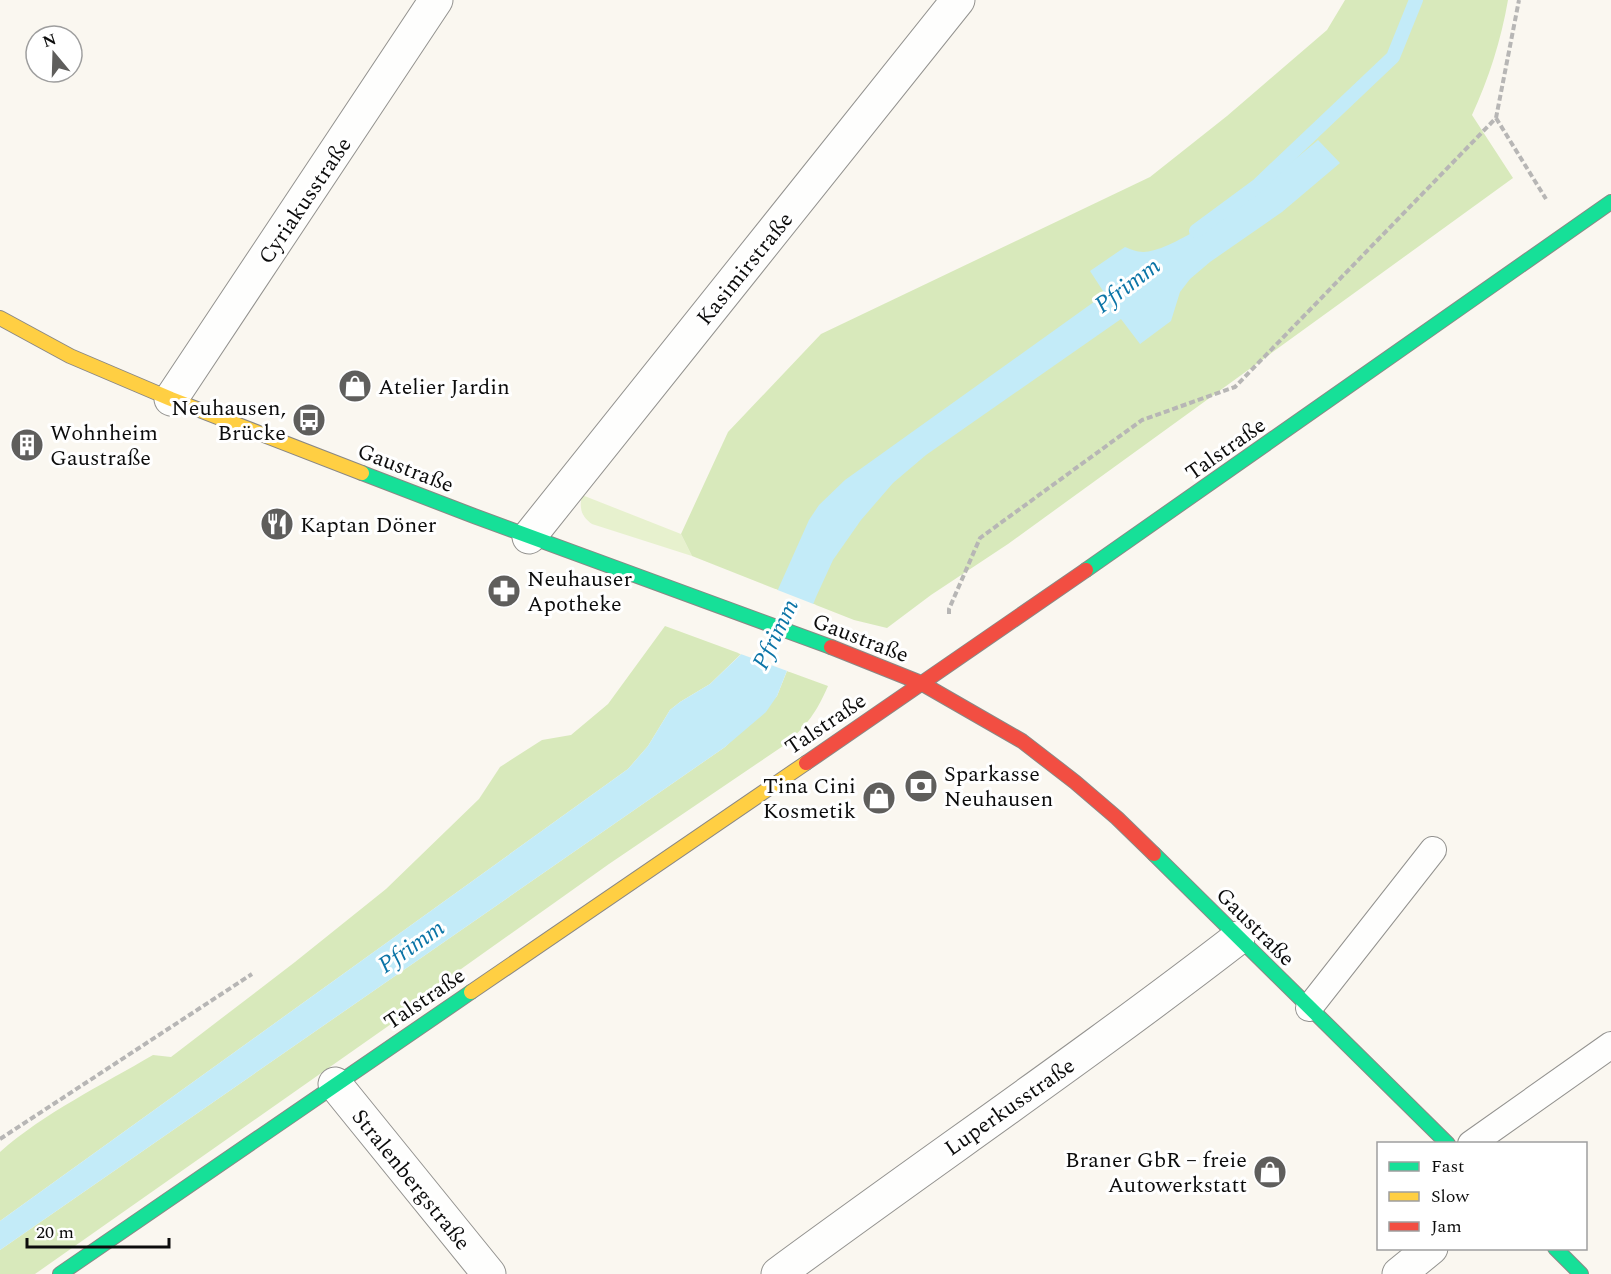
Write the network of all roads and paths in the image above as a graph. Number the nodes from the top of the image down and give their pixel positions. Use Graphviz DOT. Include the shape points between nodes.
graph roads {
  1 [pos="436,0"];
  2 [pos="958,0"];
  3 [pos="1519,0"];
  4 [pos="1496,118"];
  5 [pos="1611,202"];
  6 [pos="1568,232"];
  7 [pos="0,318"];
  8 [pos="171,399"];
  9 [pos="529,537"];
  10 [pos="952,663"];
  11 [pos="921,683"];
  12 [pos="1433,850"];
  13 [pos="1238,938"];
  14 [pos="252,974"];
  15 [pos="1309,1008"];
  16 [pos="1611,1045"];
  17 [pos="335,1084"];
  18 [pos="0,1139"];
  19 [pos="1447,1142"];
  20 [pos="1472,1142"];
  21 [pos="1429,1250"];
  22 [pos="1557,1250"];
  23 [pos="60,1274"];
  24 [pos="489,1274"];
  25 [pos="778,1274"];
  26 [pos="1399,1274"];
  27 [pos="1581,1274"];
  1 -- 8 [label="street, Cyriakusstraße"];
  2 -- 9 [label="street, Kasimirstraße"];
  3 -- 4 [label="path"];
  4 -- 6 [label="path"];
  4 -- 10 [label="path" via="1235,387 1142,420 980,538 949,609"];
  5 -- 6 [label="street, Talstraße"];
  6 -- 10 [label="street, Talstraße"];
  7 -- 8 [label="street, Gaustraße" via="70,356"];
  8 -- 9 [label="street, Gaustraße"];
  9 -- 11 [label="street, Gaustraße"];
  10 -- 11 [label="street, Talstraße"];
  11 -- 13 [label="street, Gaustraße" via="1022,741 1075,782 1117,818"];
  11 -- 17 [label="street, Talstraße"];
  12 -- 15 [label="lane"];
  13 -- 15 [label="street, Gaustraße"];
  13 -- 25 [label="street, Luperkusstraße" via="1152,1005"];
  14 -- 18 [label="path"];
  15 -- 19 [label="street, Gaustraße"];
  16 -- 20 [label="lane"];
  17 -- 23 [label="street, Talstraße"];
  17 -- 24 [label="street, Stralenbergstraße"];
  21 -- 26 [label="street"];
  22 -- 27 [label="street"];
}
